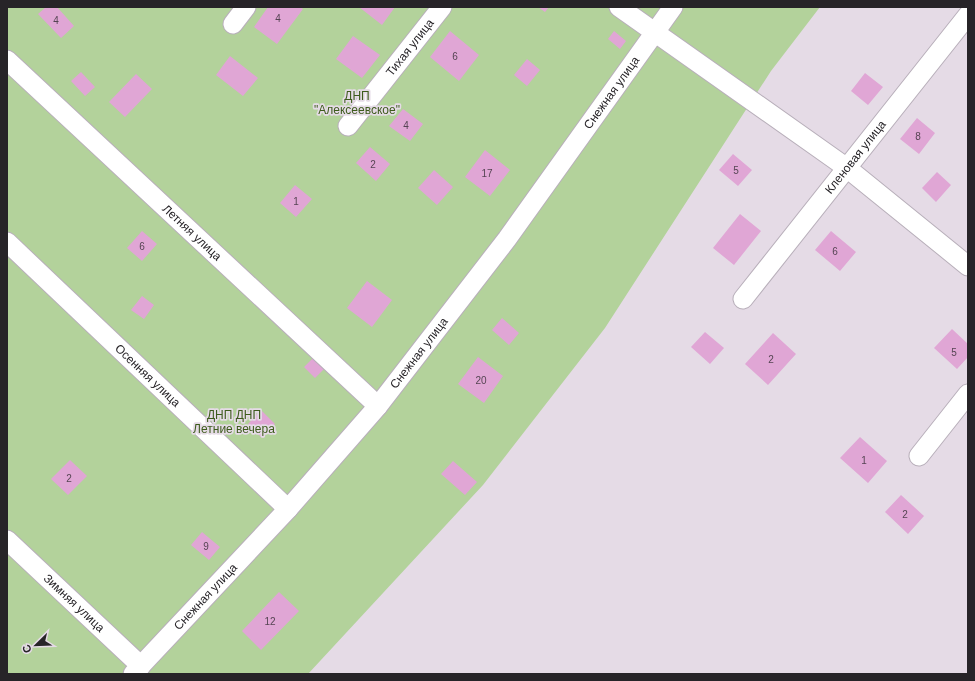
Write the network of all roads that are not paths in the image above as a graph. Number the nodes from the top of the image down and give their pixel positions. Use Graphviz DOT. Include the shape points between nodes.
graph roads {
  1 [pos="246,7"];
  2 [pos="442,7"];
  3 [pos="619,7"];
  4 [pos="673,7"];
  5 [pos="968,15"];
  6 [pos="233,24"];
  7 [pos="655,31"];
  8 [pos="7,60"];
  9 [pos="348,126"];
  10 [pos="847,168"];
  11 [pos="7,242"];
  12 [pos="968,266"];
  13 [pos="742,299"];
  14 [pos="968,394"];
  15 [pos="378,406"];
  16 [pos="919,456"];
  17 [pos="288,509"];
  18 [pos="7,540"];
  19 [pos="137,670"];
  1 -- 6 [label="street"];
  2 -- 9 [label="street, Тихая улица"];
  3 -- 7 [label="street"];
  4 -- 7 [label="street, Снежная улица"];
  5 -- 10 [label="street, Кленовая улица"];
  7 -- 10 [label="street"];
  7 -- 15 [label="street, Снежная улица" via="507,239"];
  8 -- 15 [label="street, Летняя улица"];
  10 -- 12 [label="street"];
  10 -- 13 [label="street, Кленовая улица"];
  11 -- 17 [label="street, Осенняя улица"];
  14 -- 16 [label="street"];
  15 -- 17 [label="street, Снежная улица"];
  17 -- 19 [label="street, Снежная улица"];
  18 -- 19 [label="street, Зимняя улица"];
}
